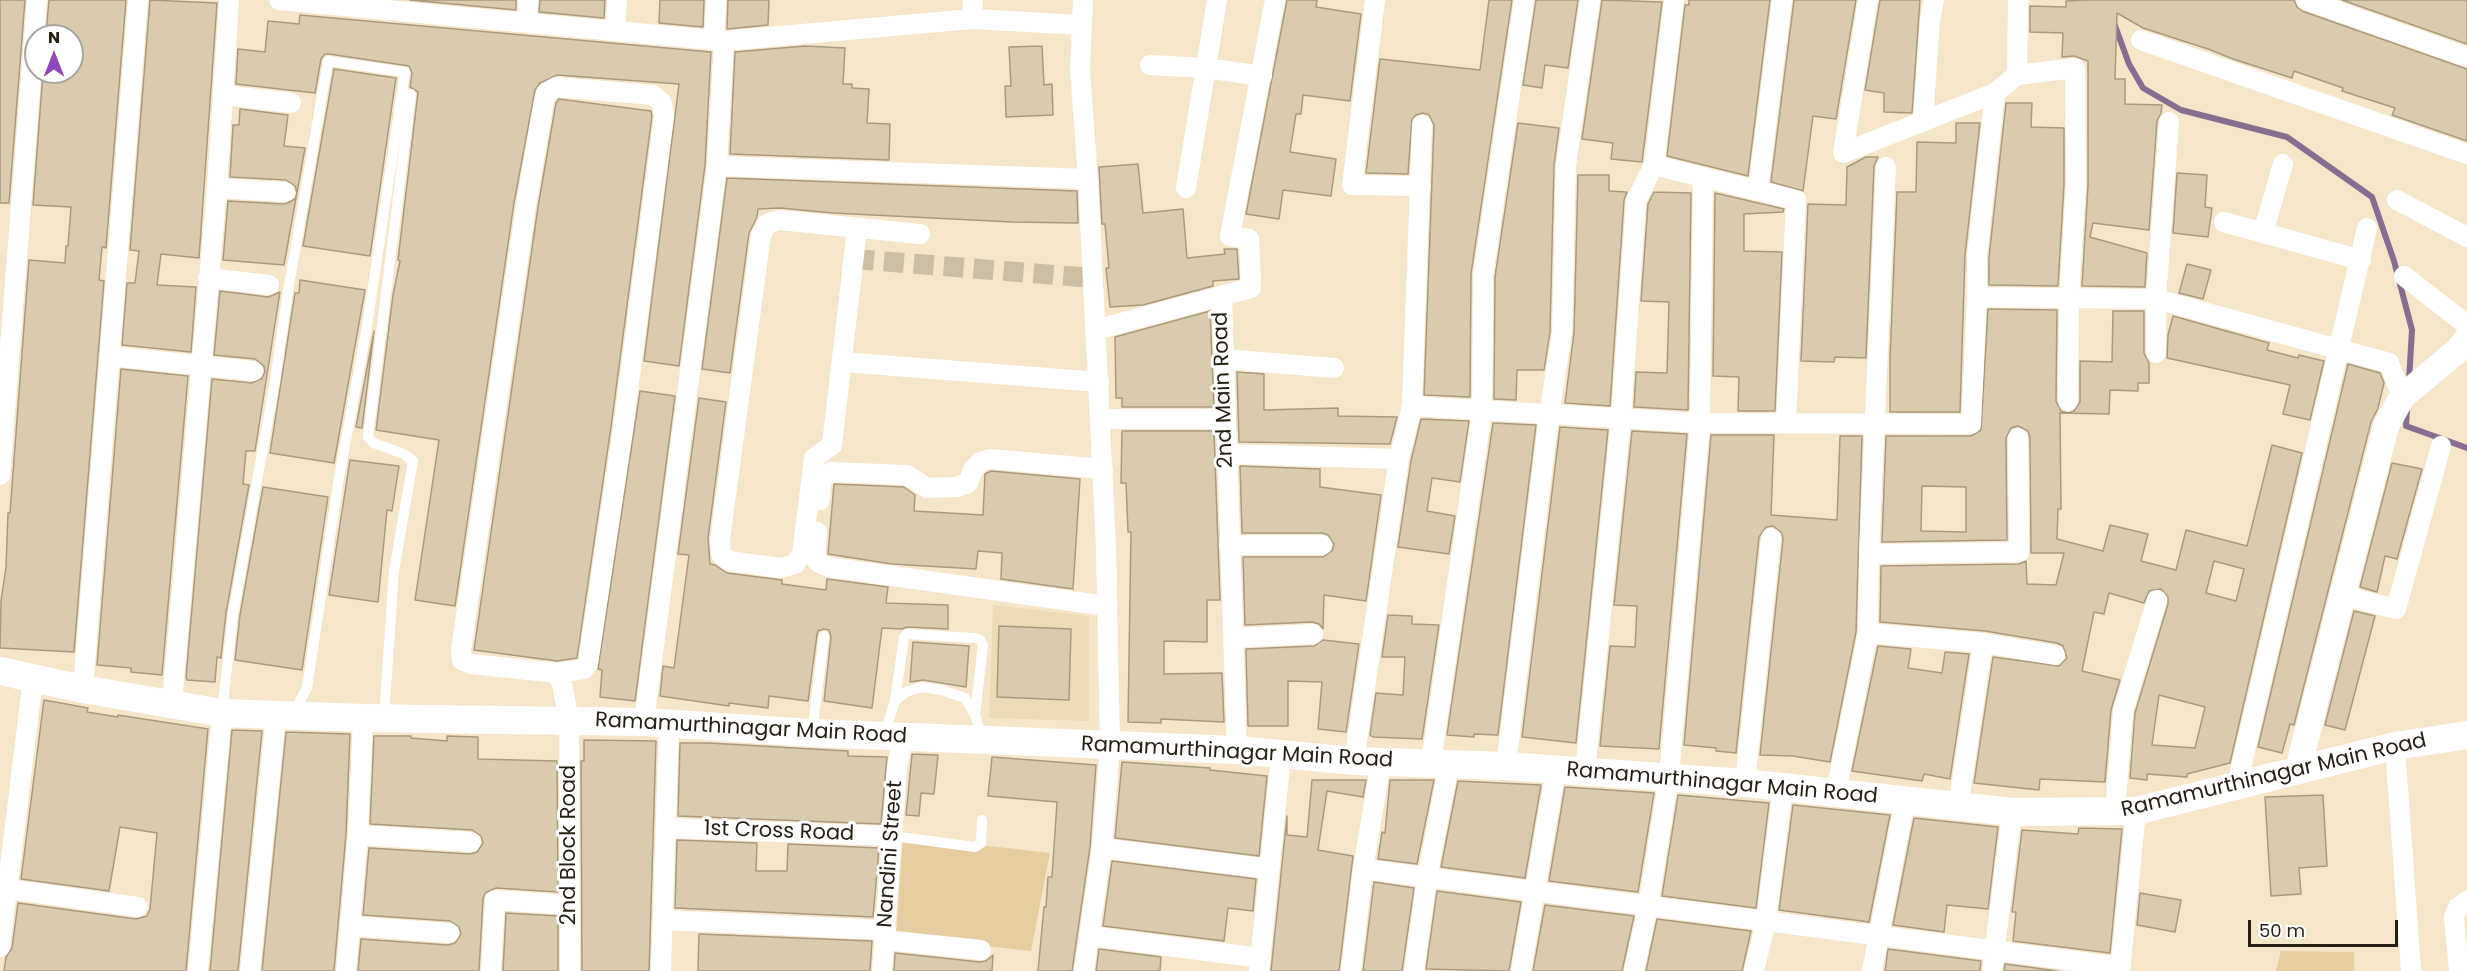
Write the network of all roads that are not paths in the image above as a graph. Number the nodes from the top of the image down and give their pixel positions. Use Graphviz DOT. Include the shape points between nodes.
graph roads {
  1 [pos="37,0"];
  2 [pos="138,0"];
  3 [pos="229,0"];
  4 [pos="291,0"];
  5 [pos="528,0"];
  6 [pos="617,0"];
  7 [pos="716,0"];
  8 [pos="1083,0"];
  9 [pos="1217,0"];
  10 [pos="1275,0"];
  11 [pos="1374,0"];
  12 [pos="1524,0"];
  13 [pos="1590,0"];
  14 [pos="1674,0"];
  15 [pos="1782,0"];
  16 [pos="1868,0"];
  17 [pos="1934,0"];
  18 [pos="2018,0"];
  19 [pos="2306,0"];
  20 [pos="341,3"];
  21 [pos="432,7"];
  22 [pos="972,9"];
  23 [pos="527,23"];
  24 [pos="1081,25"];
  25 [pos="615,31"];
  26 [pos="2141,40"];
  27 [pos="719,41"];
  28 [pos="2467,57"];
  29 [pos="1149,65"];
  30 [pos="1205,68"];
  31 [pos="2017,75"];
  32 [pos="1262,76"];
  33 [pos="1995,93"];
  34 [pos="411,94"];
  35 [pos="224,95"];
  36 [pos="291,103"];
  37 [pos="1923,122"];
  38 [pos="2169,122"];
  39 [pos="1422,125"];
  40 [pos="2467,154"];
  41 [pos="1654,165"];
  42 [pos="2283,165"];
  43 [pos="717,166"];
  44 [pos="1886,167"];
  45 [pos="1703,177"];
  46 [pos="1088,179"];
  47 [pos="1421,186"];
  48 [pos="217,188"];
  49 [pos="1186,188"];
  50 [pos="1758,190"];
  51 [pos="285,192"];
  52 [pos="2397,200"];
  53 [pos="2224,222"];
  54 [pos="2367,228"];
  55 [pos="856,229"];
  56 [pos="2263,233"];
  57 [pos="920,234"];
  58 [pos="2467,237"];
  59 [pos="2361,260"];
  60 [pos="2404,276"];
  61 [pos="208,278"];
  62 [pos="269,285"];
  63 [pos="1222,296"];
  64 [pos="1977,297"];
  65 [pos="2069,299"];
  66 [pos="2156,299"];
  67 [pos="2467,325"];
  68 [pos="1095,330"];
  69 [pos="2338,349"];
  70 [pos="2464,349"];
  71 [pos="2156,353"];
  72 [pos="109,356"];
  73 [pos="1224,359"];
  74 [pos="843,362"];
  75 [pos="201,365"];
  76 [pos="1334,368"];
  77 [pos="253,371"];
  78 [pos="1098,382"];
  79 [pos="2409,390"];
  80 [pos="2068,401"];
  81 [pos="1412,406"];
  82 [pos="1482,412"];
  83 [pos="1549,415"];
  84 [pos="1100,418"];
  85 [pos="1225,418"];
  86 [pos="1621,419"];
  87 [pos="1700,423"];
  88 [pos="1786,424"];
  89 [pos="1875,425"];
  90 [pos="2018,438"];
  91 [pos="2440,446"];
  92 [pos="1226,454"];
  93 [pos="1399,459"];
  94 [pos="1103,469"];
  95 [pos="0,475"];
  96 [pos="1772,538"];
  97 [pos="1229,545"];
  98 [pos="1322,545"];
  99 [pos="1869,554"];
  100 [pos="2342,595"];
  101 [pos="2157,600"];
  102 [pos="1107,606"];
  103 [pos="1868,633"];
  104 [pos="1313,634"];
  105 [pos="824,636"];
  106 [pos="1234,638"];
  107 [pos="1983,643"];
  108 [pos="2055,655"];
  109 [pos="0,671"];
  110 [pos="557,673"];
  111 [pos="33,679"];
  112 [pos="83,689"];
  113 [pos="895,701"];
  114 [pos="172,703"];
  115 [pos="222,713"];
  116 [pos="284,716"];
  117 [pos="374,718"];
  118 [pos="569,720"];
  119 [pos="656,723"];
  120 [pos="979,728"];
  121 [pos="812,733"];
  122 [pos="2467,735"];
  123 [pos="893,736"];
  124 [pos="1110,745"];
  125 [pos="2395,746"];
  126 [pos="1237,750"];
  127 [pos="1281,756"];
  128 [pos="1368,761"];
  129 [pos="1440,764"];
  130 [pos="1506,766"];
  131 [pos="1556,769"];
  132 [pos="2298,769"];
  133 [pos="1585,771"];
  134 [pos="1669,777"];
  135 [pos="1745,783"];
  136 [pos="2236,785"];
  137 [pos="1783,787"];
  138 [pos="1836,792"];
  139 [pos="1905,801"];
  140 [pos="1958,808"];
  141 [pos="2012,812"];
  142 [pos="2126,812"];
  143 [pos="982,820"];
  144 [pos="666,828"];
  145 [pos="358,835"];
  146 [pos="893,836"];
  147 [pos="471,842"];
  148 [pos="1102,848"];
  149 [pos="1269,869"];
  150 [pos="1363,869"];
  151 [pos="1426,878"];
  152 [pos="4,889"];
  153 [pos="1536,892"];
  154 [pos="2467,901"];
  155 [pos="570,905"];
  156 [pos="1648,906"];
  157 [pos="138,907"];
  158 [pos="663,920"];
  159 [pos="1766,921"];
  160 [pos="350,926"];
  161 [pos="449,933"];
  162 [pos="886,935"];
  163 [pos="1090,936"];
  164 [pos="1879,936"];
  165 [pos="0,947"];
  166 [pos="981,950"];
  167 [pos="1995,951"];
  168 [pos="1260,964"];
  169 [pos="2120,969"];
  170 [pos="198,971"];
  171 [pos="250,971"];
  172 [pos="346,971"];
  173 [pos="491,971"];
  174 [pos="570,971"];
  175 [pos="661,971"];
  176 [pos="882,971"];
  177 [pos="1084,971"];
  178 [pos="1351,971"];
  179 [pos="1414,971"];
  180 [pos="1521,971"];
  181 [pos="1634,971"];
  182 [pos="1754,971"];
  183 [pos="1872,971"];
  184 [pos="1992,971"];
  185 [pos="2411,971"];
  186 [pos="2459,971"];
  1 -- 95 [label="street"];
  2 -- 72 [label="street"];
  3 -- 35 [label="street"];
  4 -- 20 [label="street"];
  5 -- 23 [label="street"];
  6 -- 25 [label="street"];
  7 -- 27 [label="street"];
  8 -- 24 [label="street"];
  9 -- 30 [label="street"];
  10 -- 32 [label="street, 2nd Main Road"];
  11 -- 47 [label="street" via="1352,185"];
  12 -- 82 [label="street" via="1483,276"];
  13 -- 83 [label="street" via="1566,165 1562,333"];
  14 -- 41 [label="street"];
  15 -- 50 [label="street"];
  16 -- 37 [label="street" via="1843,153"];
  17 -- 37 [label="street"];
  18 -- 31 [label="street"];
  19 -- 28 [label="street"];
  20 -- 21 [label="street"];
  21 -- 23 [label="street"];
  22 -- 24 [label="street"];
  22 -- 27 [label="street"];
  23 -- 25 [label="street"];
  24 -- 46 [label="street" via="1080,70"];
  25 -- 27 [label="street"];
  26 -- 40 [label="street"];
  27 -- 43 [label="street"];
  29 -- 30 [label="street"];
  30 -- 32 [label="street"];
  30 -- 49 [label="street"];
  31 -- 33 [label="street"];
  31 -- 65 [label="street" via="2075,68 2076,184"];
  32 -- 63 [label="street, 2nd Main Road" via="1230,236 1249,239 1251,288"];
  33 -- 37 [label="street"];
  33 -- 64 [label="street" via="1977,256"];
  34 -- 117 [label="lane" via="368,437 413,461"];
  35 -- 36 [label="street"];
  35 -- 48 [label="street"];
  38 -- 66 [label="street"];
  39 -- 47 [label="street"];
  41 -- 45 [label="street"];
  41 -- 86 [label="street" via="1636,201"];
  42 -- 56 [label="street"];
  43 -- 46 [label="street"];
  43 -- 119 [label="street"];
  44 -- 89 [label="street"];
  45 -- 50 [label="street"];
  45 -- 87 [label="street"];
  46 -- 68 [label="street"];
  47 -- 81 [label="street"];
  48 -- 51 [label="street"];
  48 -- 61 [label="street"];
  50 -- 88 [label="street" via="1796,200"];
  52 -- 58 [label="street"];
  53 -- 56 [label="street"];
  54 -- 59 [label="street"];
  55 -- 57 [label="street"];
  55 -- 74 [label="street"];
  55 -- 74 [label="street" via="779,220 767,224 761,235 720,540 721,554 729,561 781,568 795,564 802,554 814,458 832,445"];
  56 -- 59 [label="street"];
  59 -- 69 [label="street"];
  60 -- 67 [label="street"];
  61 -- 62 [label="street"];
  61 -- 75 [label="street"];
  63 -- 68 [label="street"];
  63 -- 73 [label="street, 2nd Main Road"];
  64 -- 65 [label="street"];
  64 -- 89 [label="street" via="1971,424"];
  65 -- 66 [label="street"];
  65 -- 80 [label="street"];
  66 -- 69 [label="street"];
  66 -- 71 [label="street"];
  68 -- 78 [label="street"];
  69 -- 79 [label="street" via="2389,363"];
  69 -- 136 [label="street"];
  70 -- 79 [label="street"];
  72 -- 75 [label="street"];
  72 -- 112 [label="street"];
  73 -- 76 [label="street"];
  73 -- 85 [label="street, 2nd Main Road"];
  74 -- 78 [label="street"];
  75 -- 77 [label="street"];
  75 -- 114 [label="street"];
  78 -- 84 [label="street"];
  79 -- 100 [label="street" via="2386,426"];
  81 -- 82 [label="street"];
  81 -- 93 [label="street"];
  82 -- 83 [label="street"];
  82 -- 129 [label="street"];
  83 -- 86 [label="street"];
  83 -- 130 [label="street"];
  84 -- 85 [label="street"];
  84 -- 94 [label="street"];
  85 -- 92 [label="street, 2nd Main Road"];
  86 -- 87 [label="street"];
  86 -- 133 [label="street"];
  87 -- 88 [label="street"];
  87 -- 134 [label="street"];
  88 -- 89 [label="street"];
  89 -- 99 [label="street"];
  90 -- 99 [label="street" via="2019,552"];
  91 -- 100 [label="street" via="2396,609"];
  92 -- 93 [label="street"];
  92 -- 97 [label="street, 2nd Main Road"];
  93 -- 128 [label="street"];
  94 -- 102 [label="street"];
  94 -- 102 [label="street" via="990,459 980,462 968,483 957,488 927,488 907,475 831,472 821,482 815,557 828,567"];
  96 -- 135 [label="street"];
  97 -- 98 [label="street"];
  97 -- 106 [label="street, 2nd Main Road"];
  99 -- 103 [label="street"];
  100 -- 132 [label="street"];
  101 -- 142 [label="street" via="2123,711"];
  102 -- 124 [label="street"];
  103 -- 107 [label="street"];
  103 -- 138 [label="street"];
  104 -- 106 [label="street"];
  105 -- 121 [label="lane"];
  106 -- 126 [label="street, 2nd Main Road"];
  107 -- 108 [label="street"];
  107 -- 140 [label="street"];
  109 -- 111 [label="main road, Ramamurthinagar Main Road"];
  110 -- 110 [label="street" via="471,664 462,660 461,650 528,193 546,93 556,87 653,95 662,103 664,116 588,663 584,669"];
  110 -- 118 [label="street, 2nd Block Road"];
  111 -- 112 [label="main road, Ramamurthinagar Main Road"];
  111 -- 152 [label="street"];
  112 -- 114 [label="main road, Ramamurthinagar Main Road"];
  113 -- 120 [label="lane" via="922,687 941,690 965,698"];
  113 -- 120 [label="lane" via="907,634 975,638 983,645"];
  113 -- 123 [label="lane"];
  114 -- 115 [label="main road, Ramamurthinagar Main Road"];
  115 -- 116 [label="main road, Ramamurthinagar Main Road"];
  115 -- 116 [label="lane" via="233,614 328,61 405,72 368,326 339,478 307,688"];
  115 -- 170 [label="street"];
  116 -- 117 [label="main road, Ramamurthinagar Main Road"];
  116 -- 171 [label="street"];
  117 -- 118 [label="main road, Ramamurthinagar Main Road"];
  117 -- 145 [label="street"];
  118 -- 119 [label="main road, Ramamurthinagar Main Road"];
  118 -- 155 [label="street, 2nd Block Road"];
  119 -- 121 [label="main road, Ramamurthinagar Main Road"];
  119 -- 144 [label="street"];
  120 -- 123 [label="main road, Ramamurthinagar Main Road"];
  120 -- 124 [label="main road, Ramamurthinagar Main Road"];
  121 -- 123 [label="main road, Ramamurthinagar Main Road"];
  122 -- 125 [label="main road, Ramamurthinagar Main Road"];
  123 -- 146 [label="street, Nandini Street" via="897,768"];
  124 -- 126 [label="main road, Ramamurthinagar Main Road"];
  124 -- 148 [label="street"];
  125 -- 132 [label="main road, Ramamurthinagar Main Road"];
  125 -- 185 [label="street"];
  126 -- 127 [label="main road, Ramamurthinagar Main Road"];
  127 -- 128 [label="main road, Ramamurthinagar Main Road"];
  127 -- 149 [label="street"];
  128 -- 129 [label="main road, Ramamurthinagar Main Road"];
  128 -- 150 [label="street"];
  129 -- 130 [label="main road, Ramamurthinagar Main Road"];
  129 -- 151 [label="street"];
  130 -- 131 [label="main road, Ramamurthinagar Main Road"];
  131 -- 133 [label="main road, Ramamurthinagar Main Road"];
  131 -- 153 [label="street"];
  132 -- 136 [label="main road, Ramamurthinagar Main Road"];
  133 -- 134 [label="main road, Ramamurthinagar Main Road"];
  134 -- 135 [label="main road, Ramamurthinagar Main Road"];
  134 -- 156 [label="street"];
  135 -- 137 [label="main road, Ramamurthinagar Main Road"];
  136 -- 142 [label="main road, Ramamurthinagar Main Road"];
  137 -- 138 [label="main road, Ramamurthinagar Main Road"];
  137 -- 159 [label="street"];
  138 -- 139 [label="main road, Ramamurthinagar Main Road"];
  139 -- 140 [label="main road, Ramamurthinagar Main Road"];
  139 -- 164 [label="street"];
  140 -- 141 [label="main road, Ramamurthinagar Main Road"];
  141 -- 142 [label="main road, Ramamurthinagar Main Road"];
  141 -- 167 [label="street"];
  142 -- 169 [label="street"];
  143 -- 146 [label="lane" via="981,843 975,847"];
  144 -- 146 [label="street, 1st Cross Road"];
  144 -- 158 [label="street"];
  145 -- 147 [label="street"];
  145 -- 160 [label="street"];
  146 -- 162 [label="street, Nandini Street"];
  148 -- 149 [label="street"];
  148 -- 163 [label="street"];
  149 -- 168 [label="street"];
  150 -- 151 [label="street"];
  150 -- 178 [label="street"];
  151 -- 153 [label="street"];
  151 -- 179 [label="street"];
  152 -- 157 [label="street"];
  152 -- 165 [label="street"];
  153 -- 156 [label="street"];
  153 -- 180 [label="street"];
  154 -- 186 [label="street" via="2458,907 2454,917"];
  155 -- 173 [label="street" via="495,900"];
  155 -- 174 [label="street, 2nd Block Road"];
  156 -- 159 [label="street"];
  156 -- 181 [label="street"];
  158 -- 162 [label="street"];
  158 -- 175 [label="street"];
  159 -- 164 [label="street"];
  159 -- 182 [label="street"];
  160 -- 161 [label="street"];
  160 -- 172 [label="street"];
  162 -- 166 [label="street"];
  162 -- 176 [label="street, Nandini Street"];
  163 -- 168 [label="street"];
  163 -- 177 [label="street"];
  164 -- 167 [label="street"];
  164 -- 183 [label="street"];
  167 -- 169 [label="street"];
  167 -- 184 [label="street"];
}
